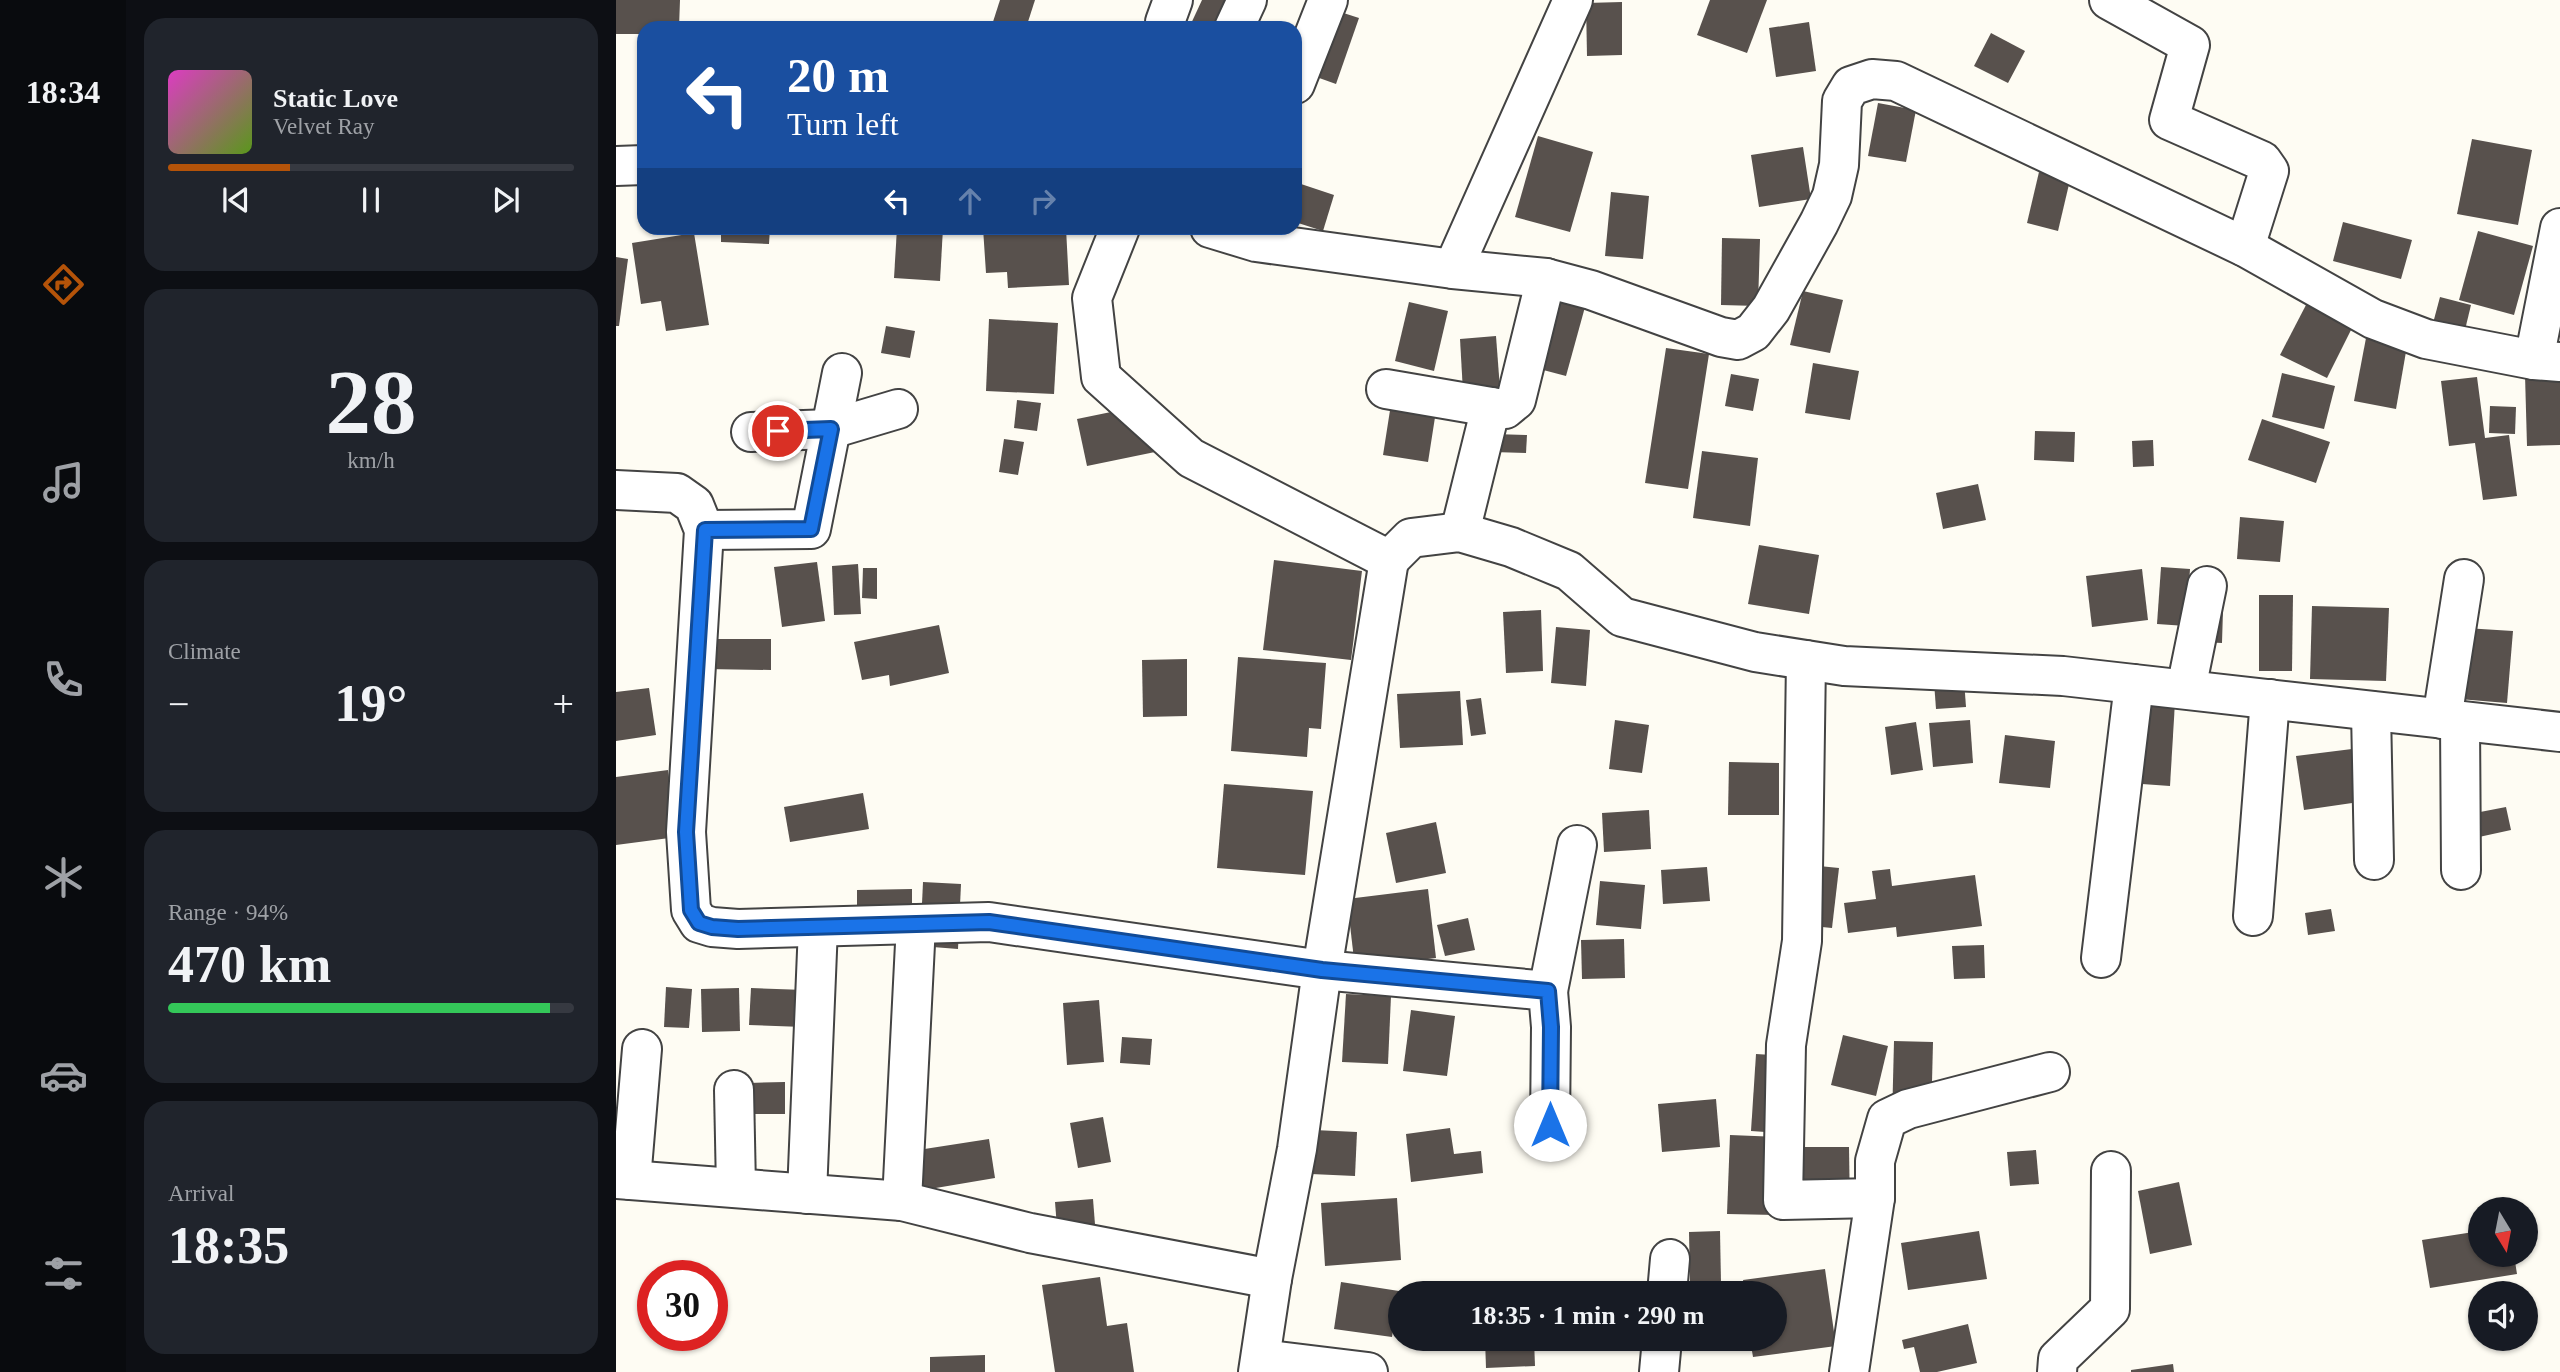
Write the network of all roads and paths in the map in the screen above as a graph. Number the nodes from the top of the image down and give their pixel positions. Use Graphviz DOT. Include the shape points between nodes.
graph roads {
  1 [pos="1173,0"];
  2 [pos="1247,0"];
  3 [pos="1328,0"];
  4 [pos="1573,0"];
  5 [pos="2109,0"];
  6 [pos="1165,21"];
  7 [pos="1237,21"];
  8 [pos="1302,66"];
  9 [pos="637,165"];
  10 [pos="616,166"];
  11 [pos="2560,228"];
  12 [pos="1117,235"];
  13 [pos="1232,235"];
  14 [pos="2245,247"];
  15 [pos="1454,269"];
  16 [pos="1546,278"];
  17 [pos="2547,361"];
  18 [pos="842,373"];
  19 [pos="1386,389"];
  20 [pos="1490,407"];
  21 [pos="898,409"];
  22 [pos="831,429"];
  23 [pos="751,432"];
  24 [pos="616,490"];
  25 [pos="705,530"];
  26 [pos="1460,533"];
  27 [pos="1389,559"];
  28 [pos="2464,579"];
  29 [pos="2207,586"];
  30 [pos="1806,660"];
  31 [pos="2134,684"];
  32 [pos="2186,690"];
  33 [pos="2270,699"];
  34 [pos="2371,711"];
  35 [pos="2451,721"];
  36 [pos="2560,733"];
  37 [pos="1577,845"];
  38 [pos="2374,860"];
  39 [pos="2461,870"];
  40 [pos="2253,916"];
  41 [pos="916,924"];
  42 [pos="818,927"];
  43 [pos="2101,958"];
  44 [pos="1322,970"];
  45 [pos="1548,991"];
  46 [pos="642,1049"];
  47 [pos="2050,1072"];
  48 [pos="734,1090"];
  49 [pos="1550,1125"];
  50 [pos="2112,1171"];
  51 [pos="624,1180"];
  52 [pos="736,1188"];
  53 [pos="807,1194"];
  54 [pos="1875,1198"];
  55 [pos="902,1201"];
  56 [pos="1272,1279"];
  57 [pos="1661,1351"];
  58 [pos="1259,1366"];
  59 [pos="1368,1372"];
  60 [pos="1660,1372"];
  61 [pos="1849,1372"];
  62 [pos="2057,1372"];
  1 -- 6 [label="street"];
  2 -- 7 [label="street"];
  3 -- 8 [label="street"];
  4 -- 15 [label="street"];
  5 -- 14 [label="street" via="2190,46 2169,120 2262,161 2269,171"];
  9 -- 10 [label="street"];
  11 -- 17 [label="street"];
  12 -- 27 [label="street" via="1092,298 1101,377 1191,458"];
  13 -- 15 [label="street" via="1255,242"];
  14 -- 16 [label="street" via="1896,81 1872,79 1851,86 1842,101 1839,165 1832,196 1771,309 1753,332 1738,340 1721,337"];
  14 -- 17 [label="street" via="2372,319 2426,338"];
  15 -- 16 [label="street"];
  16 -- 20 [label="street" via="1516,400 1505,409"];
  18 -- 22 [label="street"];
  19 -- 20 [label="street"];
  20 -- 26 [label="street"];
  21 -- 22 [label="street"];
  22 -- 23 [label="street"];
  22 -- 25 [label="street" via="811,529"];
  24 -- 25 [label="street" via="677,493 694,505"];
  25 -- 42 [label="street" via="686,832 691,910 699,923 712,927"];
  26 -- 27 [label="street" via="1411,538"];
  26 -- 30 [label="street" via="1511,547 1569,571 1622,617 1755,652"];
  27 -- 44 [label="street"];
  28 -- 35 [label="street"];
  29 -- 32 [label="street"];
  30 -- 31 [label="street"];
  30 -- 54 [label="street" via="1802,941 1786,1045 1783,1200"];
  31 -- 32 [label="street"];
  31 -- 43 [label="street"];
  32 -- 33 [label="street"];
  33 -- 34 [label="street"];
  33 -- 40 [label="street"];
  34 -- 35 [label="street"];
  34 -- 38 [label="street"];
  35 -- 36 [label="street"];
  35 -- 39 [label="street"];
  37 -- 45 [label="street"];
  41 -- 42 [label="street"];
  41 -- 44 [label="street" via="989,922"];
  41 -- 55 [label="street"];
  42 -- 53 [label="street"];
  44 -- 45 [label="street"];
  44 -- 56 [label="street" via="1297,1149"];
  45 -- 49 [label="street"];
  46 -- 51 [label="street"];
  47 -- 54 [label="street" via="1908,1109 1887,1119 1875,1161"];
  48 -- 52 [label="street"];
  50 -- 62 [label="street" via="2110,1309 2058,1359"];
  51 -- 52 [label="street"];
  52 -- 53 [label="street"];
  53 -- 55 [label="street"];
  54 -- 61 [label="street"];
  55 -- 56 [label="street" via="1030,1233"];
  56 -- 58 [label="street"];
  57 -- 60 [label="street"];
  58 -- 59 [label="street"];
}
